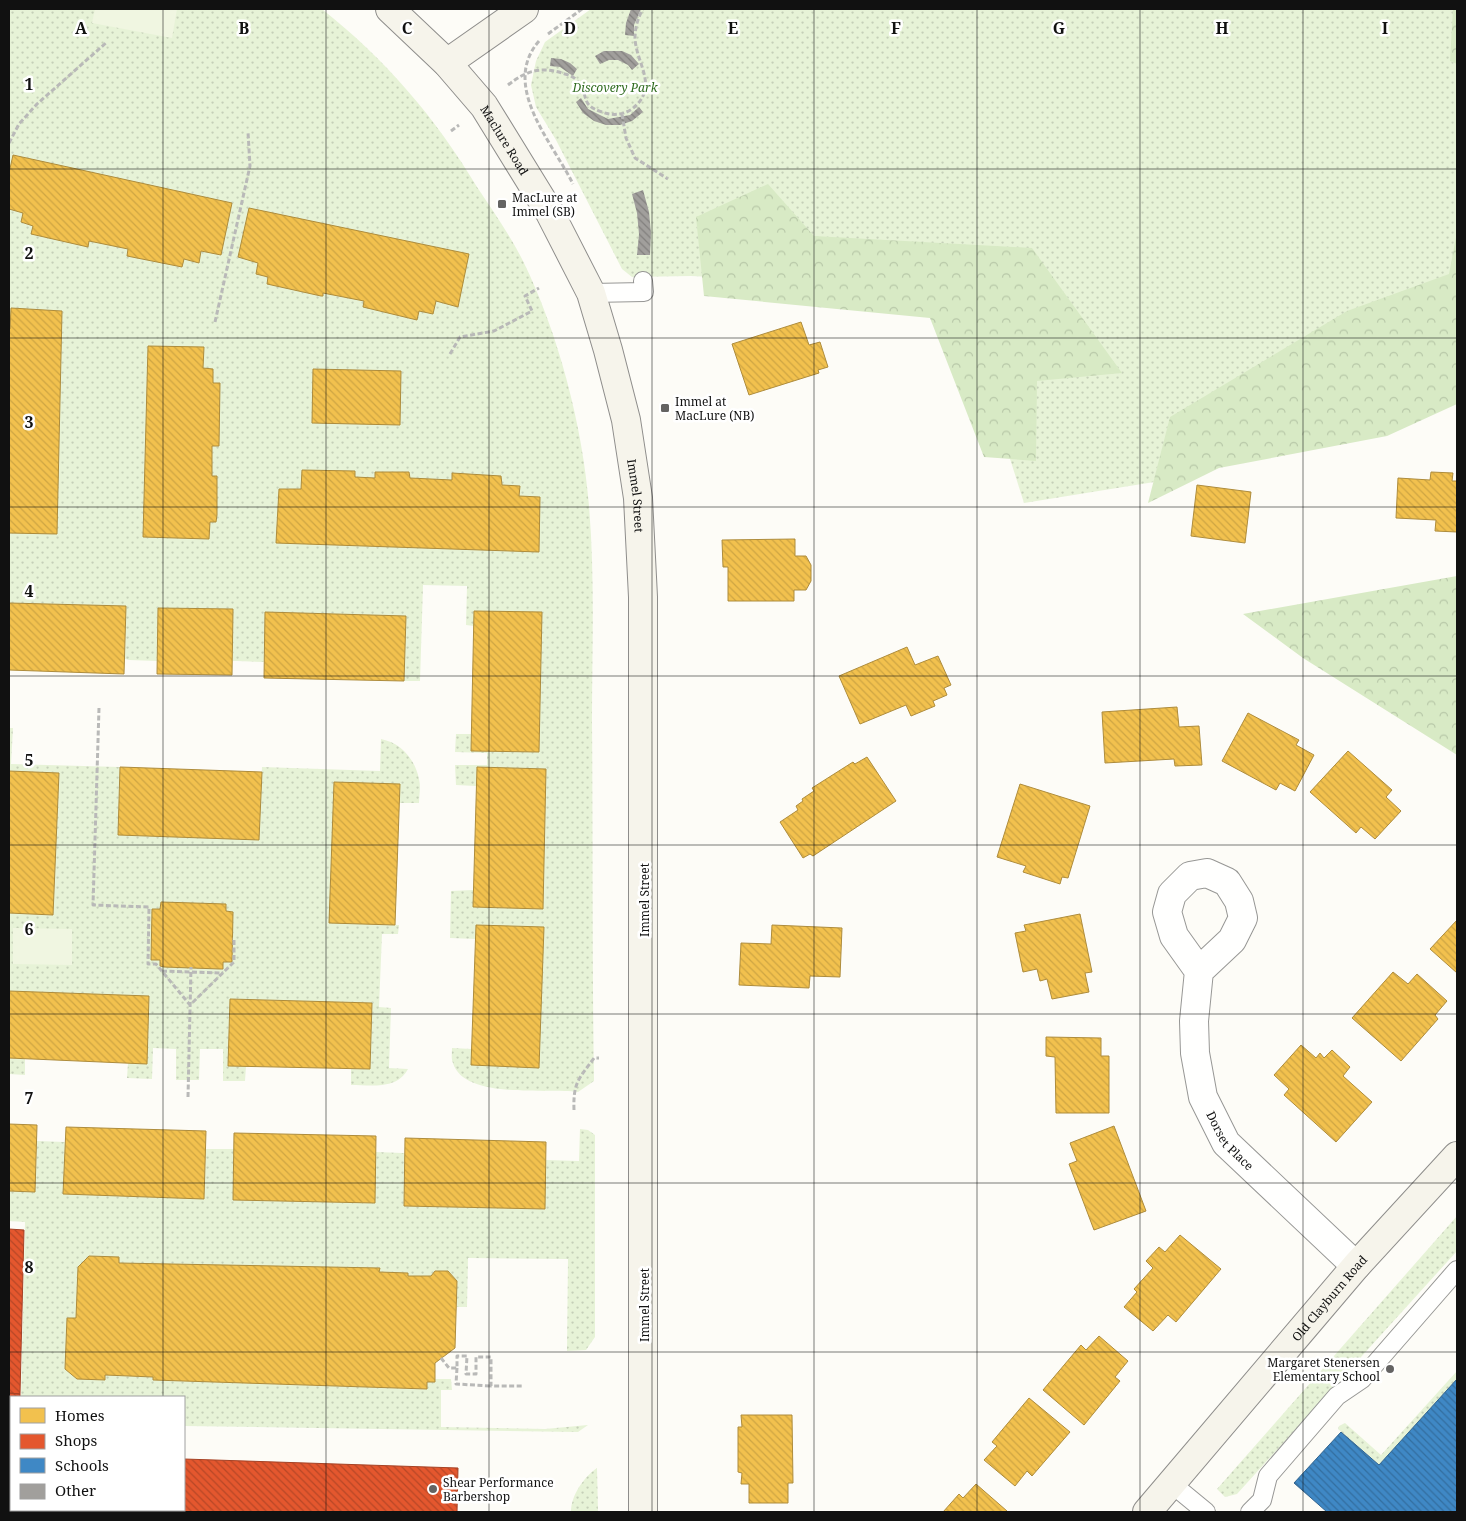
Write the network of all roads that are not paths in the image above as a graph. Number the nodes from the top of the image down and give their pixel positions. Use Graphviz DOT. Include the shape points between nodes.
graph roads {
  1 [pos="390,9"];
  2 [pos="524,9"];
  3 [pos="447,63"];
  4 [pos="643,282"];
  5 [pos="591,293"];
  6 [pos="1199,971"];
  7 [pos="1457,1156"];
  8 [pos="1356,1266"];
  9 [pos="1457,1270"];
  10 [pos="1172,1484"];
  11 [pos="643,1512"];
  12 [pos="1147,1512"];
  13 [pos="1206,1512"];
  14 [pos="1250,1512"];
  1 -- 3 [label="street, Maclure Road"];
  2 -- 3 [label="street"];
  3 -- 5 [label="street, Maclure Road" via="484,106 509,145 550,213"];
  4 -- 5 [label="lane" via="644,292"];
  5 -- 11 [label="street, Immel Street" via="626,420 638,498 643,597"];
  6 -- 8 [label="street, Dorset Place" via="1194,1021 1195,1053 1202,1097 1226,1143"];
  7 -- 8 [label="street, Old Clayburn Road"];
  8 -- 10 [label="street, Old Clayburn Road"];
  9 -- 14 [label="lane" via="1362,1379 1337,1396 1268,1476 1262,1500"];
  10 -- 12 [label="street, Old Clayburn Road"];
  10 -- 13 [label="lane"];
}
